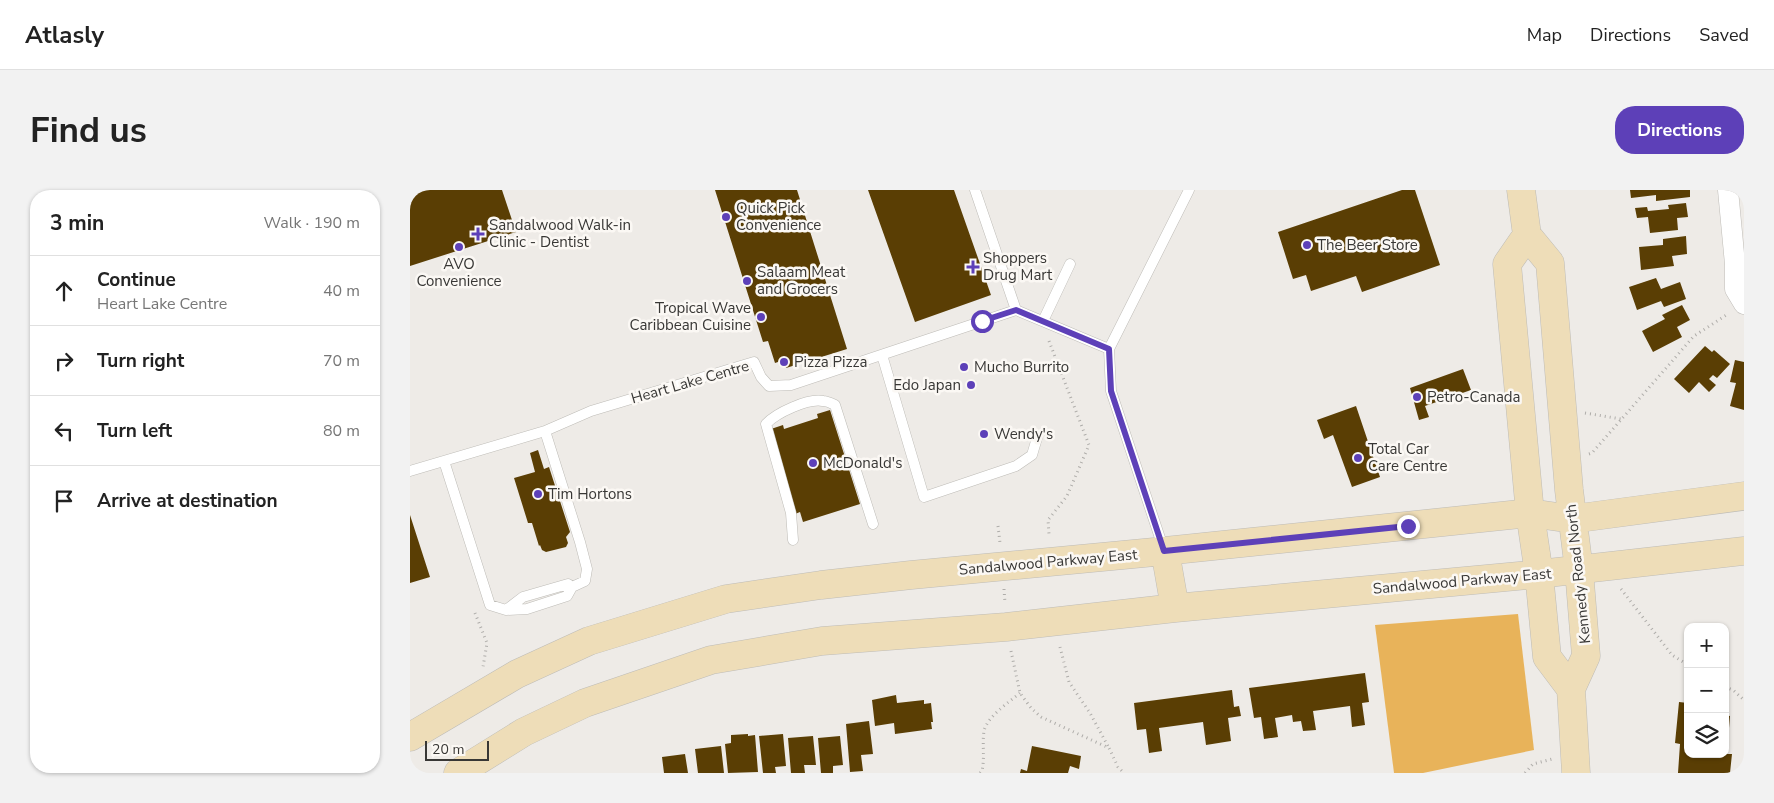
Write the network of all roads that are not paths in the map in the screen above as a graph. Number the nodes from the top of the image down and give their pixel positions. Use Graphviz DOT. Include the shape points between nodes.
graph roads {
  1 [pos="975,190"];
  2 [pos="1189,190"];
  3 [pos="1521,190"];
  4 [pos="1728,190"];
  5 [pos="1527,236"];
  6 [pos="1070,264"];
  7 [pos="1744,304"];
  8 [pos="1016,310"];
  9 [pos="1043,321"];
  10 [pos="1109,349"];
  11 [pos="882,354"];
  12 [pos="545,431"];
  13 [pos="1037,438"];
  14 [pos="444,461"];
  15 [pos="410,471"];
  16 [pos="1744,496"];
  17 [pos="1530,513"];
  18 [pos="1572,519"];
  19 [pos="873,524"];
  20 [pos="793,540"];
  21 [pos="1164,551"];
  22 [pos="1744,551"];
  23 [pos="1591,568"];
  24 [pos="1539,574"];
  25 [pos="1175,608"];
  26 [pos="1570,689"];
  27 [pos="410,738"];
  28 [pos="1575,763"];
  29 [pos="458,773"];
  1 -- 8 [label="lane"];
  2 -- 10 [label="lane"];
  3 -- 5 [label="main road"];
  4 -- 7 [label="street" via="1735,289"];
  5 -- 17 [label="main road" via="1507,264"];
  5 -- 18 [label="main road, Kennedy Road North" via="1550,263"];
  6 -- 9 [label="lane"];
  8 -- 9 [label="lane"];
  8 -- 11 [label="lane, Heart Lake Centre"];
  9 -- 10 [label="lane"];
  10 -- 21 [label="lane" via="1111,391"];
  11 -- 12 [label="lane, Heart Lake Centre" via="791,385 769,386 754,362 591,411"];
  11 -- 13 [label="lane" via="924,497 1016,466 1032,455"];
  12 -- 14 [label="lane, Heart Lake Centre"];
  12 -- 14 [label="lane" via="587,569 585,581 572,587 568,584 523,597 506,610 490,605"];
  14 -- 15 [label="lane, Heart Lake Centre"];
  16 -- 18 [label="main road, Sandalwood Parkway East"];
  17 -- 18 [label="main road, Sandalwood Parkway East"];
  17 -- 21 [label="main road, Sandalwood Parkway East"];
  17 -- 24 [label="main road"];
  18 -- 23 [label="main road, Kennedy Road North"];
  19 -- 20 [label="lane" via="835,405 822,400 773,417 766,424 791,513"];
  21 -- 25 [label="main road"];
  21 -- 27 [label="main road, Sandalwood Parkway East" via="821,585 726,599 589,641 516,674"];
  22 -- 23 [label="main road, Sandalwood Parkway East"];
  23 -- 24 [label="main road, Sandalwood Parkway East"];
  23 -- 26 [label="main road, Kennedy Road North" via="1586,656"];
  24 -- 25 [label="main road, Sandalwood Parkway East"];
  24 -- 26 [label="main road" via="1547,657"];
  25 -- 29 [label="main road, Sandalwood Parkway East" via="1006,627 822,641 711,660 585,703 524,732"];
  26 -- 28 [label="main road"];
}
